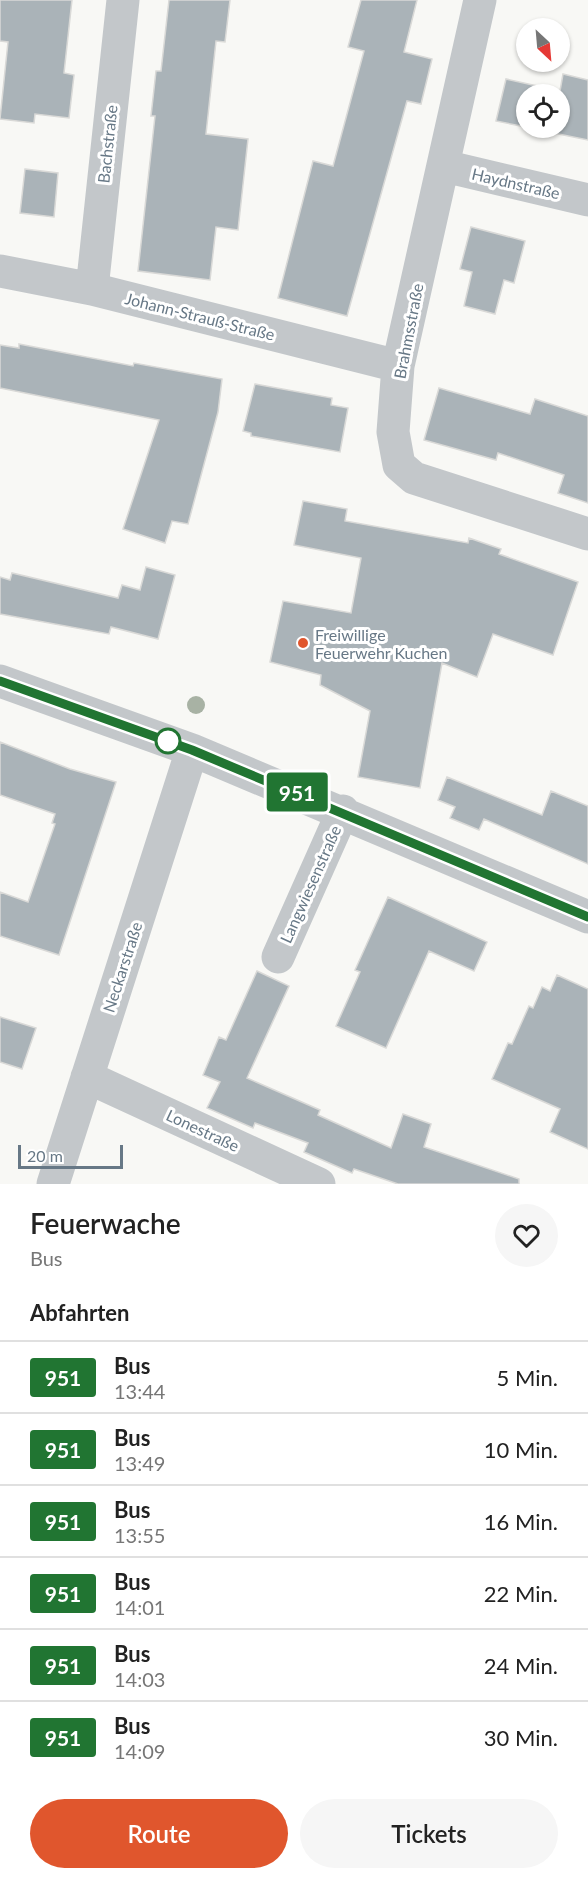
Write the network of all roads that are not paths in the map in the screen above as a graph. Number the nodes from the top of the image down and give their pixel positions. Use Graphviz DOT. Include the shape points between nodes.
graph roads {
  1 [pos="123,0"];
  2 [pos="480,0"];
  3 [pos="444,166"];
  4 [pos="588,200"];
  5 [pos="0,272"];
  6 [pos="92,289"];
  7 [pos="398,366"];
  8 [pos="588,534"];
  9 [pos="0,681"];
  10 [pos="192,750"];
  11 [pos="343,812"];
  12 [pos="588,916"];
  13 [pos="278,957"];
  14 [pos="87,1077"];
  15 [pos="53,1184"];
  16 [pos="319,1184"];
  1 -- 6 [label="street, Bachstraße"];
  2 -- 3 [label="street, Brahmsstraße"];
  3 -- 4 [label="street, Haydnstraße"];
  3 -- 7 [label="street, Brahmsstraße"];
  5 -- 6 [label="street, Johann-Strauß-Straße"];
  6 -- 7 [label="street, Johann-Strauß-Straße"];
  7 -- 8 [label="street, Brahmsstraße" via="393,432 399,465 414,478"];
  9 -- 10 [label="street, Langwiesenstraße"];
  10 -- 11 [label="street, Langwiesenstraße"];
  10 -- 14 [label="street, Neckarstraße"];
  11 -- 12 [label="street, Langwiesenstraße"];
  11 -- 13 [label="street, Langwiesenstraße"];
  14 -- 15 [label="street, Neckarstraße"];
  14 -- 16 [label="street, Lonestraße"];
}
